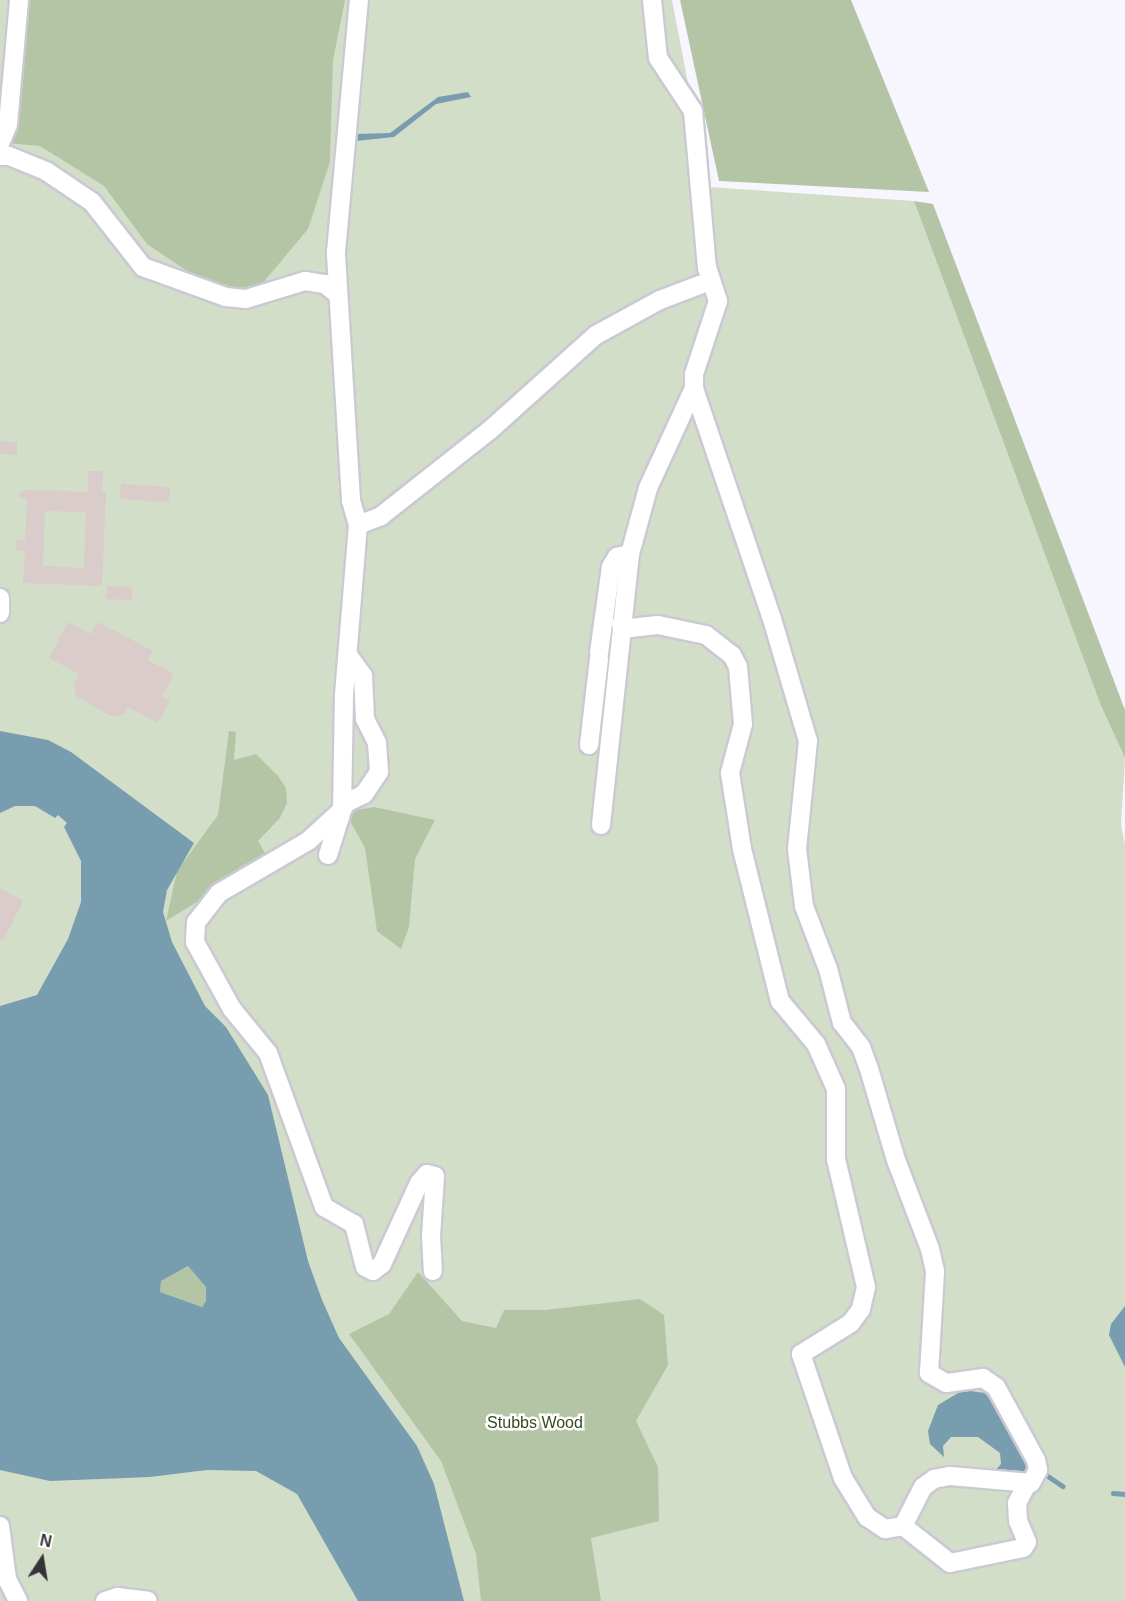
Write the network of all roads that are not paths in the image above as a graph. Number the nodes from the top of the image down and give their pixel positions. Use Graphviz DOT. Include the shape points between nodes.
graph roads {
  1 [pos="19,0"];
  2 [pos="359,0"];
  3 [pos="652,0"];
  4 [pos="0,144"];
  5 [pos="0,156"];
  6 [pos="710,281"];
  7 [pos="338,295"];
  8 [pos="694,388"];
  9 [pos="358,525"];
  10 [pos="630,554"];
  11 [pos="0,598"];
  12 [pos="0,613"];
  13 [pos="621,624"];
  14 [pos="348,655"];
  15 [pos="590,745"];
  16 [pos="342,810"];
  17 [pos="601,825"];
  18 [pos="328,855"];
  19 [pos="433,1270"];
  20 [pos="1027,1484"];
  21 [pos="0,1526"];
  22 [pos="903,1526"];
  23 [pos="3,1578"];
  24 [pos="0,1599"];
  25 [pos="9,1601"];
  26 [pos="18,1601"];
  27 [pos="105,1601"];
  28 [pos="148,1601"];
  1 -- 4 [label="lane" via="8,124"];
  2 -- 7 [label="lane" via="336,252"];
  3 -- 6 [label="lane" via="658,58 693,111"];
  5 -- 7 [label="lane" via="46,171 92,202 143,267 226,297 246,299 305,281 325,284"];
  6 -- 8 [label="lane" via="718,309 694,374"];
  6 -- 9 [label="lane" via="660,300 596,335 490,430 381,516"];
  7 -- 9 [label="lane" via="351,500"];
  8 -- 10 [label="lane" via="648,489"];
  8 -- 20 [label="lane" via="805,725 808,741 798,818 799,886 842,1023 861,1047 896,1160 930,1249 935,1271 929,1373 946,1383 983,1378 996,1387 1036,1460 1036,1475"];
  9 -- 14 [label="lane"];
  10 -- 13 [label="lane"];
  10 -- 15 [label="lane" via="617,557 611,567"];
  11 -- 12 [label="lane"];
  13 -- 17 [label="lane"];
  13 -- 22 [label="lane" via="630,628 658,625 706,635 732,655 738,667 743,724 730,773 742,849 780,1001 816,1044 836,1089 836,1159 866,1287 861,1309 851,1323 801,1354 843,1478 873,1524 885,1529"];
  14 -- 16 [label="lane"];
  14 -- 16 [label="lane" via="363,676 365,719 377,743 379,772 364,794 346,803"];
  16 -- 18 [label="lane"];
  16 -- 19 [label="lane" via="308,842 219,893 196,922 195,942 232,1009 268,1053 324,1208 354,1224 365,1267 373,1271 382,1264 419,1183 427,1174 435,1176"];
  20 -- 22 [label="lane" via="950,1476 934,1479 923,1487"];
  20 -- 22 [label="lane" via="1018,1496 1017,1513 1032,1547 950,1563"];
  21 -- 23 [label="lane"];
  23 -- 26 [label="lane"];
  24 -- 25 [label="lane"];
  27 -- 28 [label="lane" via="117,1597"];
}
